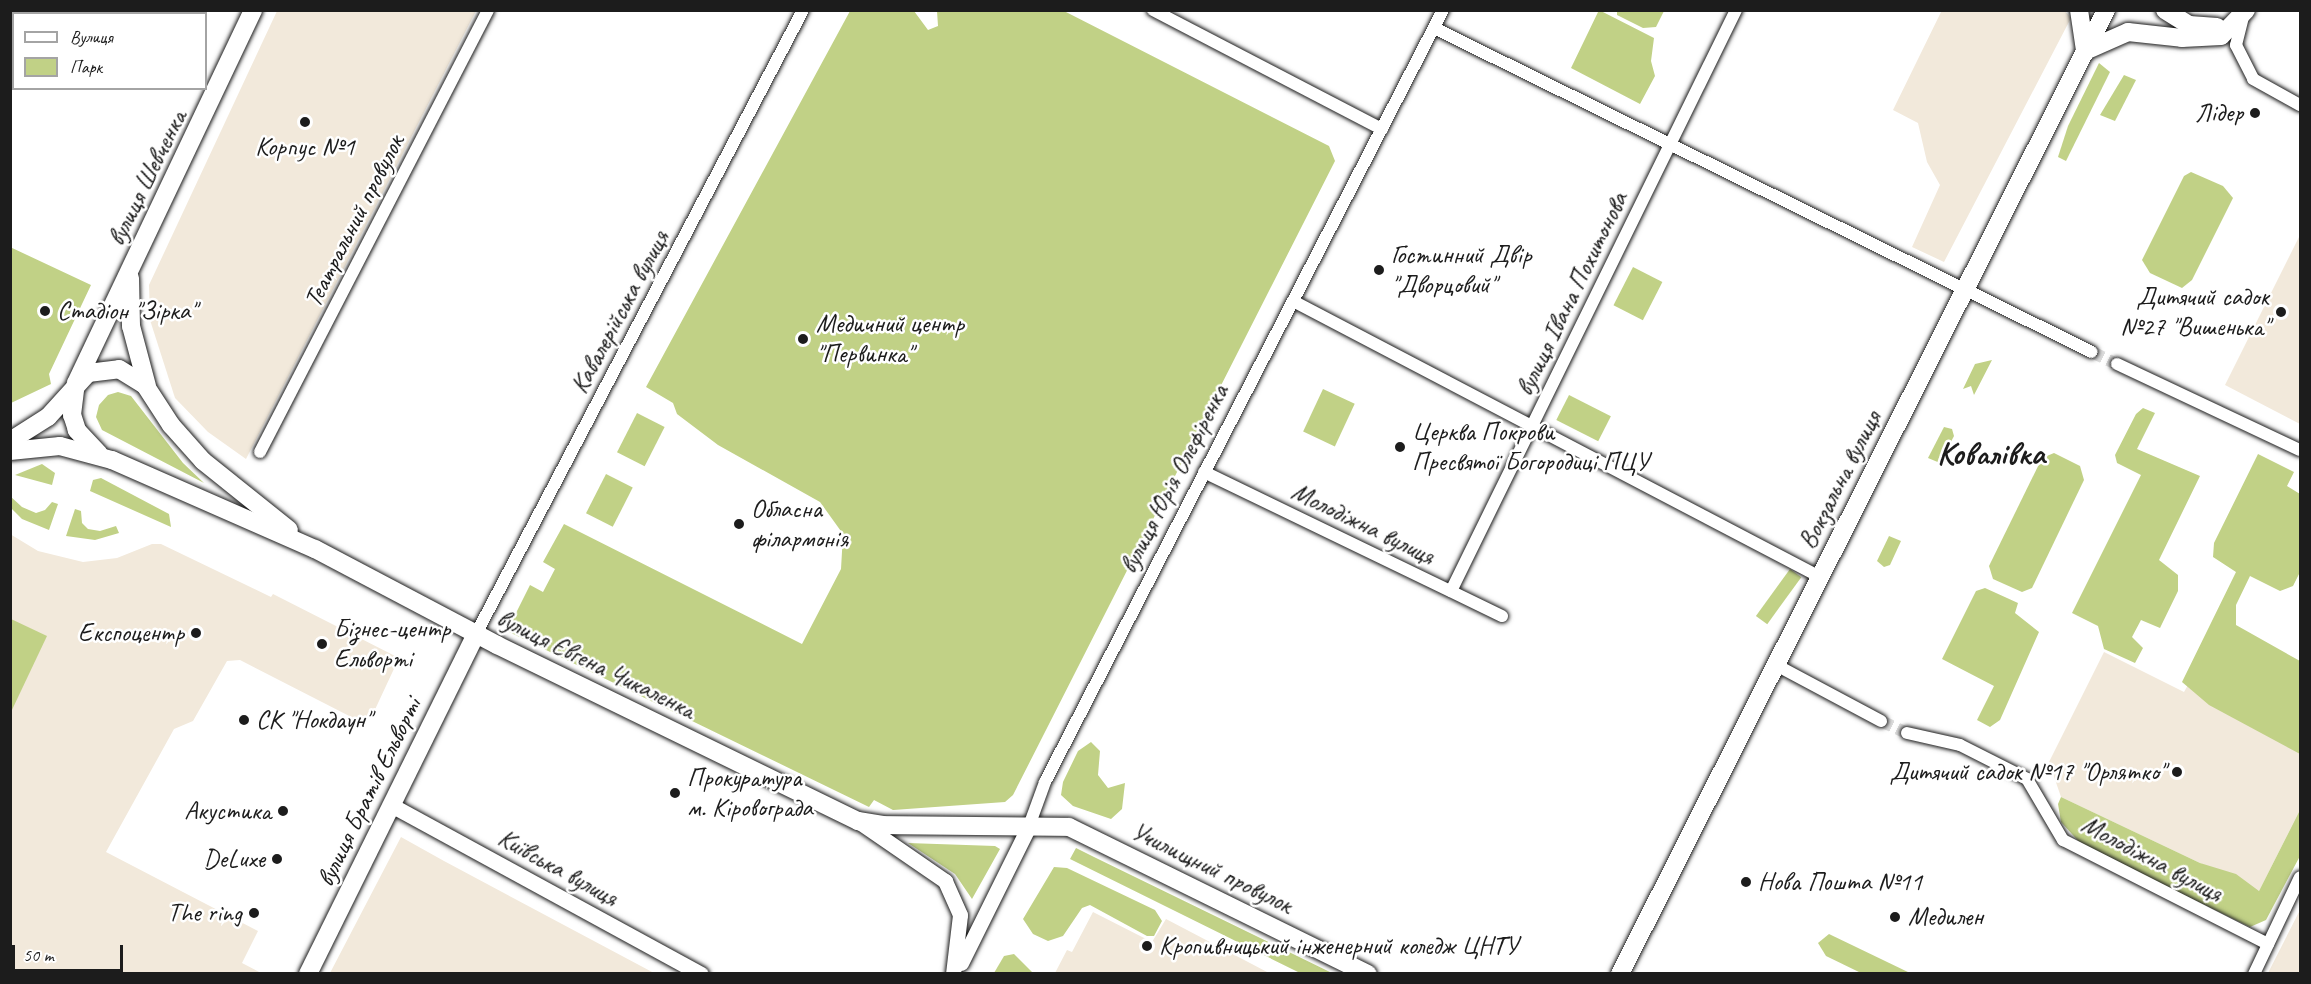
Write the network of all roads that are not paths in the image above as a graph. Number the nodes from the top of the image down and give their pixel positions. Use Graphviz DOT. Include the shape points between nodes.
graph roads {
  1 [pos="252,10"];
  2 [pos="488,10"];
  3 [pos="803,10"];
  4 [pos="1153,10"];
  5 [pos="1443,10"];
  6 [pos="1736,10"];
  7 [pos="2079,10"];
  8 [pos="2106,10"];
  9 [pos="2164,10"];
  10 [pos="2245,13"];
  11 [pos="1434,28"];
  12 [pos="2085,51"];
  13 [pos="2301,105"];
  14 [pos="1382,129"];
  15 [pos="1669,146"];
  16 [pos="132,269"];
  17 [pos="1965,291"];
  18 [pos="1293,301"];
  19 [pos="2092,352"];
  20 [pos="2117,364"];
  21 [pos="76,383"];
  22 [pos="152,399"];
  23 [pos="1532,427"];
  24 [pos="10,441"];
  25 [pos="2301,450"];
  26 [pos="10,451"];
  27 [pos="260,452"];
  28 [pos="112,460"];
  29 [pos="1204,472"];
  30 [pos="315,549"];
  31 [pos="1820,577"];
  32 [pos="1451,591"];
  33 [pos="1502,616"];
  34 [pos="476,634"];
  35 [pos="1776,665"];
  36 [pos="1881,721"];
  37 [pos="1907,733"];
  38 [pos="392,805"];
  39 [pos="858,821"];
  40 [pos="1029,826"];
  41 [pos="2301,877"];
  42 [pos="2268,944"];
  43 [pos="308,974"];
  44 [pos="701,974"];
  45 [pos="954,974"];
  46 [pos="1368,974"];
  47 [pos="1620,974"];
  48 [pos="2254,974"];
  1 -- 16 [label="main road, вулиця Шевченка"];
  2 -- 27 [label="street, Театральний провулок"];
  3 -- 34 [label="street, Кавалерійська вулиця"];
  4 -- 14 [label="street"];
  5 -- 11 [label="street, вулиця Юрія Олефіренка"];
  6 -- 15 [label="street, вулиця Івана Похитонова"];
  7 -- 12 [label="main road"];
  8 -- 12 [label="main road, Вокзальна вулиця"];
  9 -- 10 [label="main road" via="2189,25 2203,28 2231,23"];
  10 -- 12 [label="main road" via="2221,36 2189,39 2128,32"];
  10 -- 13 [label="street" via="2236,45 2249,73 2253,79"];
  11 -- 14 [label="street, вулиця Юрія Олефіренка"];
  11 -- 15 [label="street"];
  12 -- 17 [label="main road, Вокзальна вулиця"];
  14 -- 18 [label="street, вулиця Юрія Олефіренка"];
  15 -- 17 [label="street"];
  15 -- 23 [label="street, вулиця Івана Похитонова"];
  16 -- 21 [label="main road, вулиця Шевченка"];
  16 -- 22 [label="main road, вулиця Шевченка" via="131,326"];
  17 -- 19 [label="street"];
  17 -- 31 [label="main road, Вокзальна вулиця"];
  18 -- 23 [label="street"];
  18 -- 29 [label="street, вулиця Юрія Олефіренка"];
  20 -- 25 [label="street"];
  21 -- 22 [label="main road, вулиця Євгена Чикаленка" via="95,371 119,369 133,374"];
  21 -- 24 [label="main road, вулиця Євгена Чикаленка" via="48,417"];
  21 -- 28 [label="main road, вулиця Шевченка" via="72,415 77,430 86,443"];
  22 -- 30 [label="main road, вулиця Євгена Чикаленка" via="183,441 228,485"];
  23 -- 31 [label="street"];
  23 -- 32 [label="street, вулиця Івана Похитонова"];
  26 -- 28 [label="main road, вулиця Євгена Чикаленка" via="60,446"];
  28 -- 30 [label="main road, вулиця Євгена Чикаленка"];
  29 -- 32 [label="street, Молодіжна вулиця"];
  29 -- 40 [label="street, вулиця Юрія Олефіренка" via="1045,782"];
  30 -- 34 [label="main road, вулиця Євгена Чикаленка"];
  31 -- 35 [label="main road, Вокзальна вулиця"];
  32 -- 33 [label="street, Молодіжна вулиця"];
  34 -- 38 [label="main road, вулиця Братів Ельворті"];
  34 -- 39 [label="main road, вулиця Євгена Чикаленка"];
  35 -- 36 [label="street"];
  35 -- 47 [label="main road, Вокзальна вулиця"];
  37 -- 42 [label="street, Молодіжна вулиця" via="1960,746 2027,779 2063,840"];
  38 -- 43 [label="main road, вулиця Братів Ельворті"];
  38 -- 44 [label="street, Київська вулиця"];
  39 -- 40 [label="main road, вулиця Євгена Чикаленка" via="883,825"];
  39 -- 45 [label="street, вулиця Євгена Чикаленка" via="945,881 960,915"];
  40 -- 45 [label="street, вулиця Юрія Олефіренка"];
  40 -- 46 [label="main road, Училищний провулок" via="1069,827 1085,833"];
  41 -- 42 [label="street"];
  42 -- 48 [label="street"];
}
